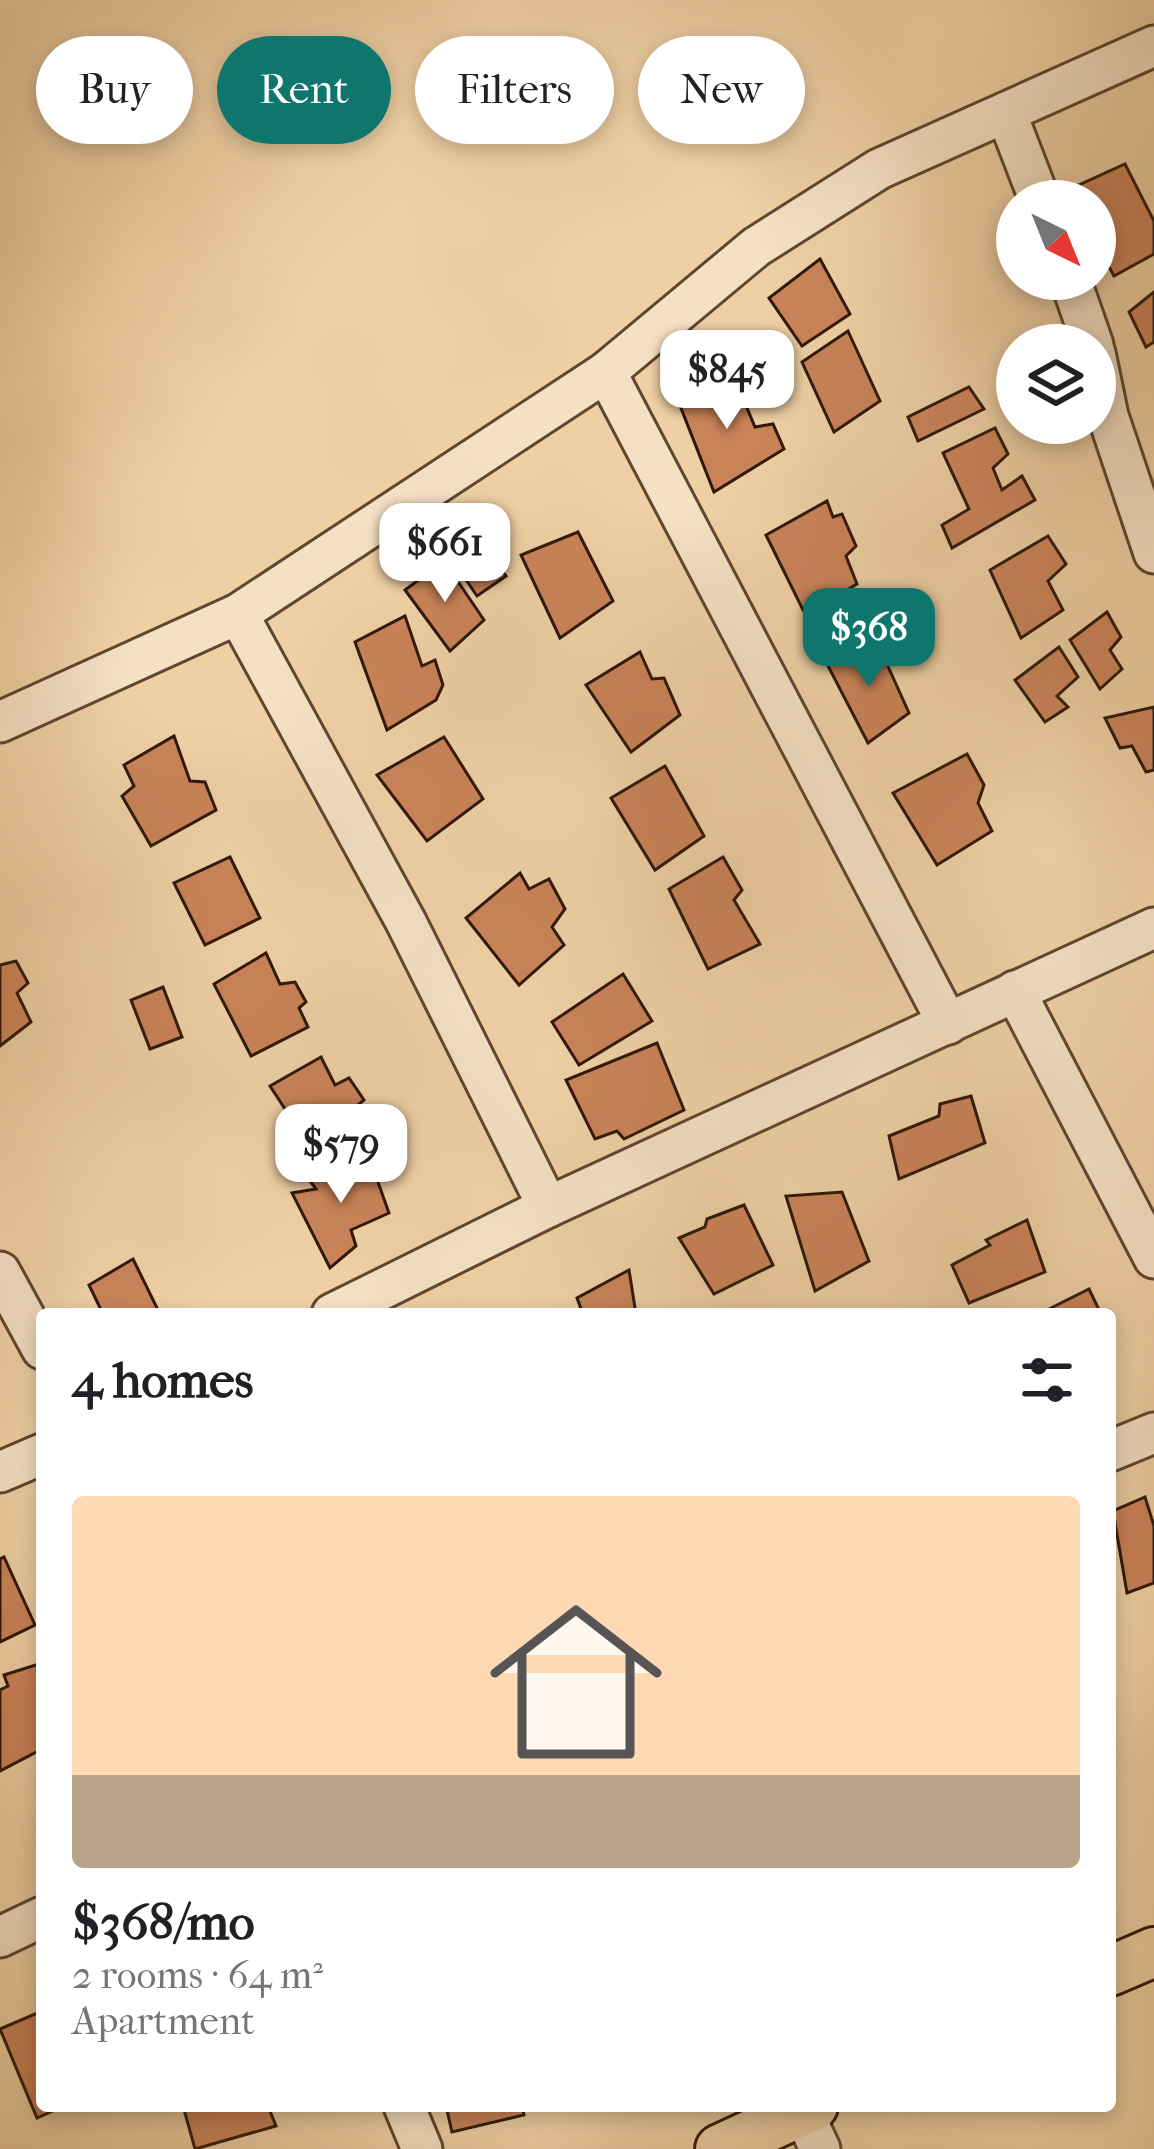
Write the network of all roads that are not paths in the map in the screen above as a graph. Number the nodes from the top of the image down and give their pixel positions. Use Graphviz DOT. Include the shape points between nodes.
graph roads {
  1 [pos="1154,46"];
  2 [pos="1007,115"];
  3 [pos="1032,180"];
  4 [pos="606,372"];
  5 [pos="1116,440"];
  6 [pos="1154,553"];
  7 [pos="238,614"];
  8 [pos="0,722"];
  9 [pos="1154,928"];
  10 [pos="1015,991"];
  11 [pos="948,1024"];
  12 [pos="548,1207"];
  13 [pos="1154,1258"];
  14 [pos="0,1272"];
  15 [pos="344,1308"];
  16 [pos="36,1338"];
  17 [pos="1154,1433"];
  18 [pos="1116,1449"];
  19 [pos="36,1457"];
  20 [pos="0,1472"];
  21 [pos="36,1920"];
  22 [pos="0,1937"];
  23 [pos="1154,1952"];
  24 [pos="1116,1969"];
  25 [pos="407,2112"];
  26 [pos="809,2118"];
  27 [pos="422,2149"];
  28 [pos="720,2149"];
  1 -- 2 [label="street"];
  2 -- 3 [label="street"];
  2 -- 4 [label="street" via="879,169 756,247"];
  4 -- 7 [label="street"];
  4 -- 11 [label="street"];
  5 -- 6 [label="street"];
  7 -- 8 [label="street"];
  7 -- 12 [label="street" via="406,922"];
  9 -- 10 [label="street"];
  10 -- 11 [label="street"];
  10 -- 13 [label="street"];
  11 -- 12 [label="street"];
  12 -- 15 [label="street"];
  14 -- 16 [label="street"];
  17 -- 18 [label="street"];
  19 -- 20 [label="street"];
  21 -- 22 [label="street"];
  23 -- 24 [label="main road"];
  25 -- 27 [label="street"];
  26 -- 28 [label="main road"];
}
